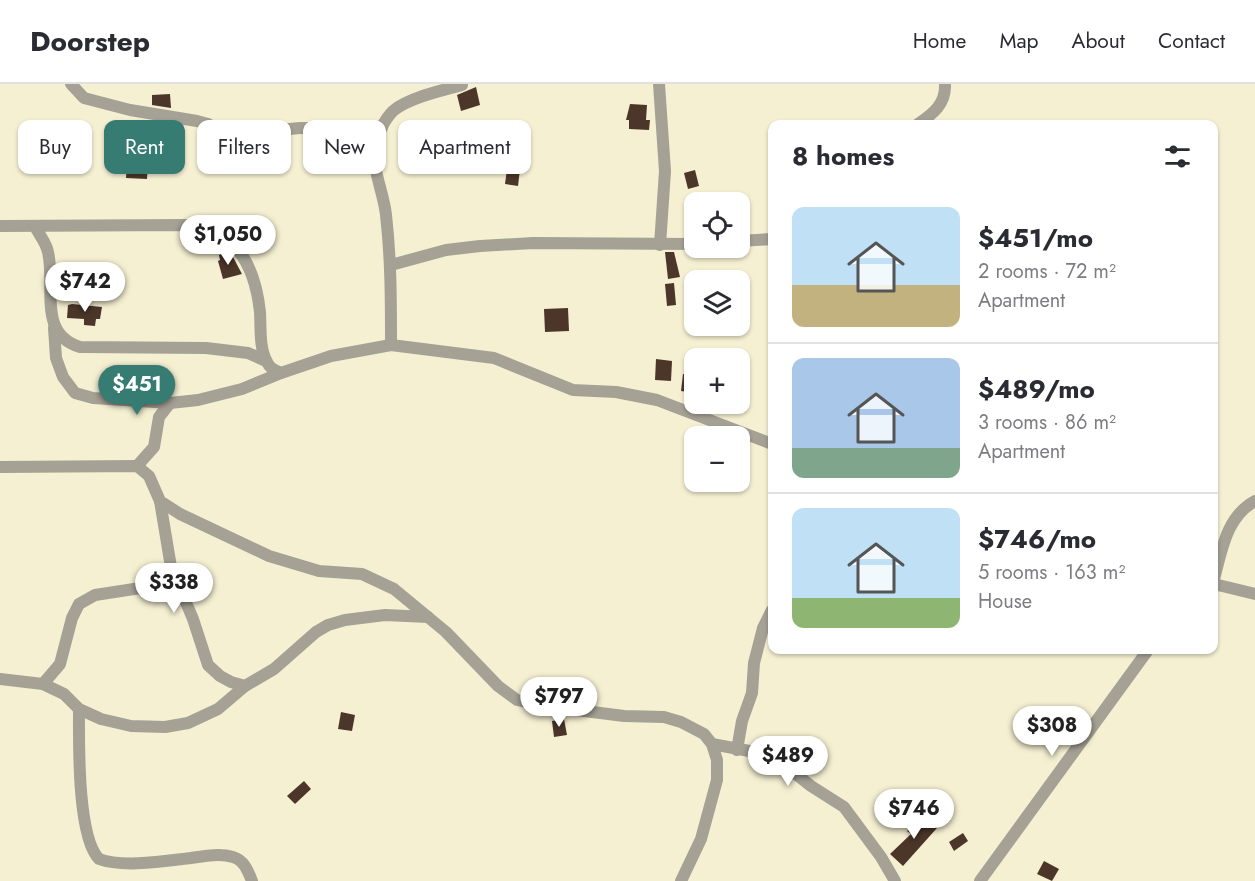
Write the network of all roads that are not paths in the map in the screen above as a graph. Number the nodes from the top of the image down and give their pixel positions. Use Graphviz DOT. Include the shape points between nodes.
graph roads {
  1 [pos="71,84"];
  2 [pos="659,84"];
  3 [pos="945,84"];
  4 [pos="462,85"];
  5 [pos="923,120"];
  6 [pos="386,122"];
  7 [pos="303,128"];
  8 [pos="378,174"];
  9 [pos="0,226"];
  10 [pos="35,226"];
  11 [pos="768,239"];
  12 [pos="750,240"];
  13 [pos="684,244"];
  14 [pos="660,245"];
  15 [pos="391,265"];
  16 [pos="54,328"];
  17 [pos="391,345"];
  18 [pos="266,361"];
  19 [pos="281,373"];
  20 [pos="170,403"];
  21 [pos="768,442"];
  22 [pos="136,466"];
  23 [pos="0,467"];
  24 [pos="160,501"];
  25 [pos="1255,501"];
  26 [pos="1218,565"];
  27 [pos="171,567"];
  28 [pos="1218,585"];
  29 [pos="1255,594"];
  30 [pos="428,616"];
  31 [pos="768,618"];
  32 [pos="1145,654"];
  33 [pos="0,679"];
  34 [pos="43,684"];
  35 [pos="245,686"];
  36 [pos="79,709"];
  37 [pos="712,744"];
  38 [pos="737,750"];
  39 [pos="252,881"];
  40 [pos="681,881"];
  41 [pos="895,881"];
  42 [pos="980,881"];
  1 -- 7 [label="street" via="84,99 197,121 224,135"];
  2 -- 14 [label="street" via="665,171"];
  3 -- 5 [label="street" via="940,105"];
  4 -- 6 [label="street" via="402,106"];
  8 -- 15 [label="street"];
  9 -- 10 [label="street"];
  10 -- 16 [label="street" via="48,250"];
  10 -- 18 [label="street" via="199,225 224,236 240,252 253,276"];
  11 -- 12 [label="street"];
  13 -- 14 [label="street"];
  14 -- 15 [label="street" via="480,246 446,249"];
  15 -- 17 [label="street"];
  16 -- 18 [label="street" via="68,344 80,347 206,348 241,352"];
  16 -- 20 [label="street" via="56,358 75,393 93,398"];
  17 -- 19 [label="street" via="331,356"];
  17 -- 21 [label="street" via="494,358 573,390 616,392 657,400"];
  18 -- 19 [label="street" via="271,369"];
  19 -- 20 [label="street" via="242,389"];
  20 -- 22 [label="street" via="159,417 154,447"];
  22 -- 23 [label="street"];
  22 -- 24 [label="street" via="149,476"];
  24 -- 27 [label="street"];
  24 -- 30 [label="street" via="269,556 320,571 372,578 394,589"];
  25 -- 26 [label="street" via="1236,515"];
  27 -- 34 [label="street" via="147,587 102,594 79,604 60,664"];
  27 -- 35 [label="street" via="208,665 220,676"];
  28 -- 29 [label="street"];
  30 -- 35 [label="street" via="385,615 328,625 274,669"];
  30 -- 37 [label="street" via="517,700 624,716 664,717 697,729"];
  31 -- 38 [label="street" via="754,663 752,693"];
  32 -- 42 [label="street"];
  33 -- 34 [label="street"];
  34 -- 36 [label="street" via="64,694"];
  35 -- 36 [label="street" via="218,709 188,723 165,727 131,726"];
  36 -- 39 [label="street" via="78,762 85,815 90,847 99,859 114,863 234,857 244,863"];
  37 -- 38 [label="street"];
  37 -- 40 [label="street" via="717,780 701,839"];
  38 -- 41 [label="street" via="778,760 844,807"];
}
